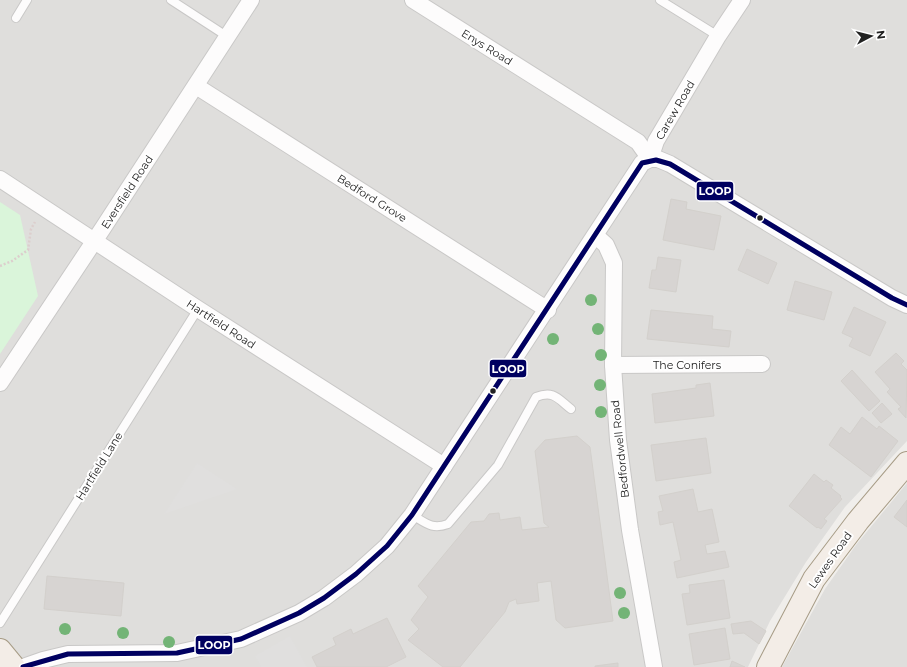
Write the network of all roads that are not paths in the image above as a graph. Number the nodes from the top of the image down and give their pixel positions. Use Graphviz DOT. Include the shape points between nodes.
graph roads {
  1 [pos="27,0"];
  2 [pos="171,0"];
  3 [pos="251,0"];
  4 [pos="413,0"];
  5 [pos="660,0"];
  6 [pos="742,0"];
  7 [pos="16,18"];
  8 [pos="718,36"];
  9 [pos="228,37"];
  10 [pos="196,86"];
  11 [pos="650,159"];
  12 [pos="0,179"];
  13 [pos="596,236"];
  14 [pos="94,240"];
  15 [pos="907,305"];
  16 [pos="198,309"];
  17 [pos="548,310"];
  18 [pos="762,364"];
  19 [pos="613,365"];
  20 [pos="0,383"];
  21 [pos="571,409"];
  22 [pos="907,463"];
  23 [pos="444,466"];
  24 [pos="412,515"];
  25 [pos="0,623"];
  26 [pos="0,650"];
  27 [pos="14,667"];
  28 [pos="23,667"];
  29 [pos="654,667"];
  30 [pos="768,667"];
  1 -- 7 [label="lane"];
  2 -- 9 [label="lane"];
  3 -- 9 [label="street, Eversfield Road"];
  4 -- 11 [label="street, Enys Road" via="638,142"];
  5 -- 8 [label="lane"];
  6 -- 8 [label="street, Carew Road"];
  8 -- 11 [label="street, Carew Road" via="656,141"];
  9 -- 10 [label="street, Eversfield Road"];
  10 -- 14 [label="street, Eversfield Road"];
  10 -- 17 [label="street, Bedford Grove"];
  11 -- 13 [label="street, Carew Road" via="642,163"];
  11 -- 15 [label="street" via="670,164"];
  12 -- 14 [label="street, Hartfield Road"];
  13 -- 17 [label="street, Carew Road"];
  13 -- 19 [label="street, Bedfordwell Road" via="606,245 614,262"];
  14 -- 16 [label="street, Hartfield Road"];
  14 -- 20 [label="street, Eversfield Road"];
  16 -- 23 [label="street, Hartfield Road"];
  16 -- 25 [label="lane, Hartfield Lane"];
  17 -- 23 [label="street, Carew Road"];
  18 -- 19 [label="street, The Conifers"];
  19 -- 29 [label="street, Bedfordwell Road" via="618,440 630,530"];
  21 -- 24 [label="lane" via="552,394 536,397 498,465 448,524 439,528"];
  22 -- 30 [label="main road, Lewes Road" via="814,579"];
  23 -- 24 [label="street, Carew Road"];
  24 -- 28 [label="street, Carew Road" via="387,546 324,598 241,639 177,653 68,654"];
  26 -- 27 [label="main road"];
}
